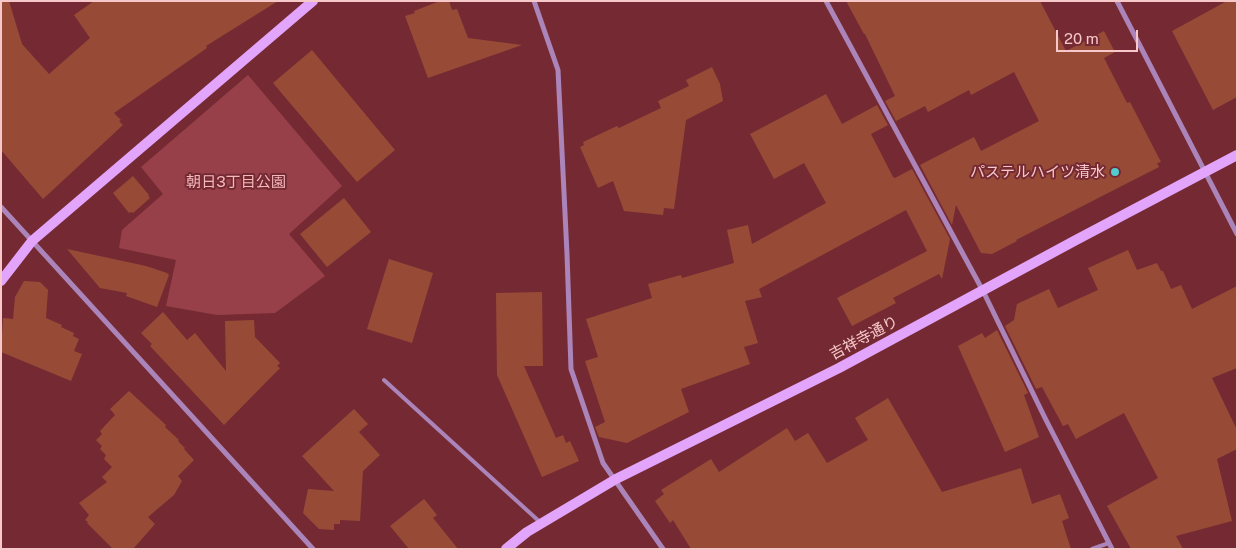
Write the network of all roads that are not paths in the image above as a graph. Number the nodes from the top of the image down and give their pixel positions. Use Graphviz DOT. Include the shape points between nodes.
graph roads {
  1 [pos="313,1"];
  2 [pos="534,1"];
  3 [pos="826,1"];
  4 [pos="1117,1"];
  5 [pos="1237,155"];
  6 [pos="1205,172"];
  7 [pos="1,207"];
  8 [pos="1237,234"];
  9 [pos="32,241"];
  10 [pos="1,281"];
  11 [pos="983,291"];
  12 [pos="384,380"];
  13 [pos="616,480"];
  14 [pos="541,523"];
  15 [pos="1109,543"];
  16 [pos="313,549"];
  17 [pos="506,549"];
  18 [pos="663,549"];
  19 [pos="1092,549"];
  20 [pos="1112,549"];
  1 -- 9 [label="street"];
  2 -- 13 [label="street" via="558,70 570,369 603,463"];
  3 -- 11 [label="street"];
  4 -- 6 [label="street"];
  5 -- 6 [label="street, 吉祥寺通り"];
  6 -- 8 [label="street"];
  6 -- 11 [label="street, 吉祥寺通り"];
  7 -- 9 [label="street"];
  9 -- 10 [label="street"];
  9 -- 16 [label="street"];
  11 -- 13 [label="street, 吉祥寺通り" via="839,368"];
  11 -- 15 [label="street"];
  12 -- 14 [label="lane"];
  13 -- 14 [label="street, 吉祥寺通り"];
  13 -- 18 [label="street"];
  14 -- 17 [label="street, 吉祥寺通り"];
  15 -- 19 [label="lane"];
  15 -- 20 [label="street"];
}
